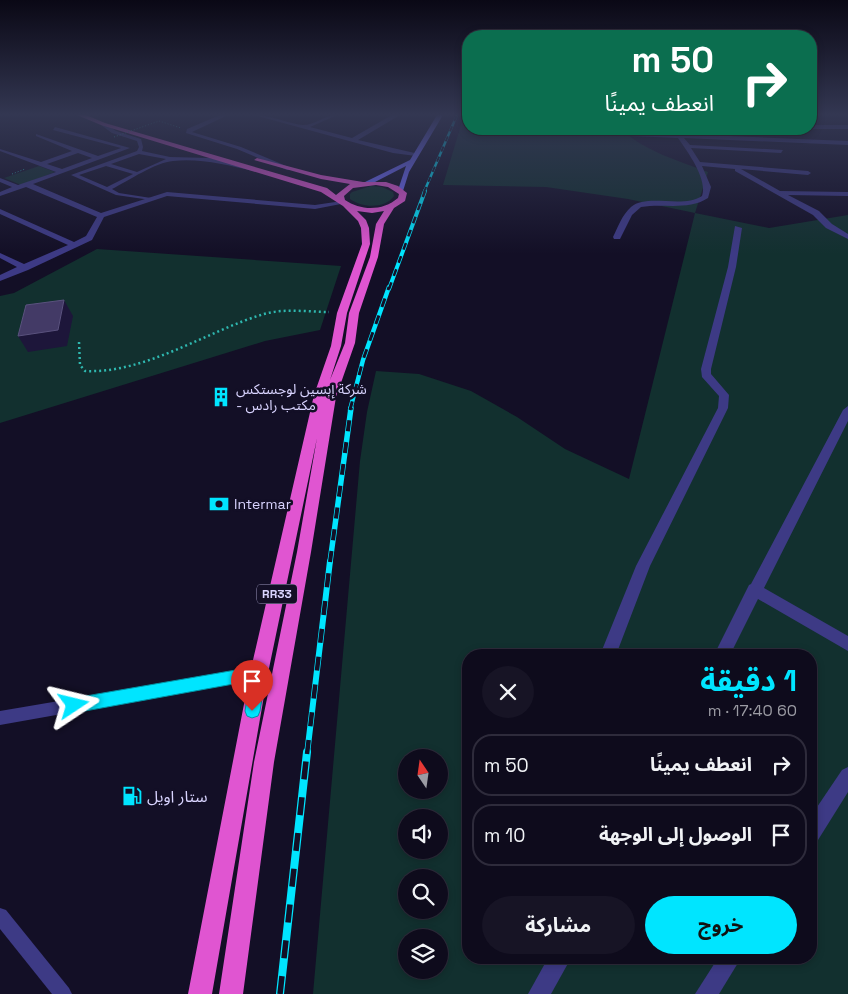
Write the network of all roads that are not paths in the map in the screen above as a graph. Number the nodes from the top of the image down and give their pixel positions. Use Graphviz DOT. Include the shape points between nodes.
graph roads {
  1 [pos="34,161"];
  2 [pos="48,161"];
  3 [pos="92,161"];
  4 [pos="113,161"];
  5 [pos="163,161"];
  6 [pos="216,161"];
  7 [pos="227,161"];
  8 [pos="259,161"];
  9 [pos="271,161"];
  10 [pos="411,161"];
  11 [pos="412,161"];
  12 [pos="696,161"];
  13 [pos="41,164"];
  14 [pos="106,164"];
  15 [pos="698,164"];
  16 [pos="733,167"];
  17 [pos="256,170"];
  18 [pos="63,172"];
  19 [pos="296,172"];
  20 [pos="808,173"];
  21 [pos="139,174"];
  22 [pos="0,180"];
  23 [pos="365,183"];
  24 [pos="28,185"];
  25 [pos="19,188"];
  26 [pos="108,189"];
  27 [pos="401,190"];
  28 [pos="779,193"];
  29 [pos="0,194"];
  30 [pos="848,194"];
  31 [pos="149,199"];
  32 [pos="343,203"];
  33 [pos="391,206"];
  34 [pos="0,211"];
  35 [pos="101,216"];
  36 [pos="738,228"];
  37 [pos="848,237"];
  38 [pos="617,238"];
  39 [pos="75,245"];
  40 [pos="0,255"];
  41 [pos="25,268"];
  42 [pos="0,278"];
  43 [pos="848,410"];
  44 [pos="754,589"];
  45 [pos="848,644"];
  46 [pos="610,649"];
  47 [pos="725,649"];
  48 [pos="259,673"];
  49 [pos="0,718"];
  50 [pos="848,776"];
  51 [pos="817,824"];
  52 [pos="0,916"];
  53 [pos="556,964"];
  54 [pos="726,964"];
  55 [pos="63,994"];
  56 [pos="200,994"];
  57 [pos="231,994"];
  58 [pos="539,994"];
  59 [pos="706,994"];
  1 -- 13 [label="street"];
  2 -- 13 [label="street"];
  3 -- 18 [label="street"];
  4 -- 14 [label="lane"];
  5 -- 21 [label="lane"];
  6 -- 17 [label="lane"];
  7 -- 17 [label="highway"];
  8 -- 19 [label="highway"];
  9 -- 19 [label="street"];
  10 -- 23 [label="main road" via="378,180"];
  11 -- 27 [label="main road, RR33"];
  12 -- 15 [label="street"];
  13 -- 18 [label="street"];
  14 -- 21 [label="lane"];
  14 -- 26 [label="lane" via="74,175"];
  15 -- 16 [label="street"];
  15 -- 38 [label="street" via="708,189 702,199 684,204 639,206 631,212"];
  16 -- 20 [label="street"];
  16 -- 28 [label="street"];
  17 -- 32 [label="highway" via="324,190"];
  18 -- 24 [label="street"];
  19 -- 23 [label="highway" via="336,181"];
  21 -- 26 [label="lane"];
  22 -- 25 [label="street"];
  23 -- 27 [label="highway" via="390,185"];
  23 -- 32 [label="highway" via="342,192 339,198"];
  24 -- 25 [label="street"];
  24 -- 35 [label="street"];
  25 -- 29 [label="street"];
  26 -- 31 [label="lane"];
  27 -- 33 [label="highway, RR33" via="402,199"];
  28 -- 30 [label="street"];
  28 -- 37 [label="street"];
  31 -- 32 [label="street" via="167,194 315,207"];
  31 -- 35 [label="street"];
  32 -- 33 [label="highway" via="373,210"];
  32 -- 48 [label="highway, RR33" via="362,220 366,244 342,312 336,346 320,394"];
  33 -- 57 [label="highway, RR33" via="380,224 374,257 354,313 350,343 330,397 264,762"];
  34 -- 39 [label="street"];
  35 -- 39 [label="street" via="89,238"];
  36 -- 46 [label="street" via="732,267 706,370 706,375 724,395 723,408 642,566"];
  39 -- 41 [label="street"];
  40 -- 41 [label="street"];
  41 -- 42 [label="street"];
  43 -- 44 [label="street"];
  44 -- 45 [label="street"];
  44 -- 47 [label="street"];
  48 -- 49 [label="lane"];
  48 -- 56 [label="highway, RR33"];
  50 -- 51 [label="street"];
  52 -- 55 [label="lane"];
  53 -- 58 [label="street"];
  54 -- 59 [label="street"];
}
